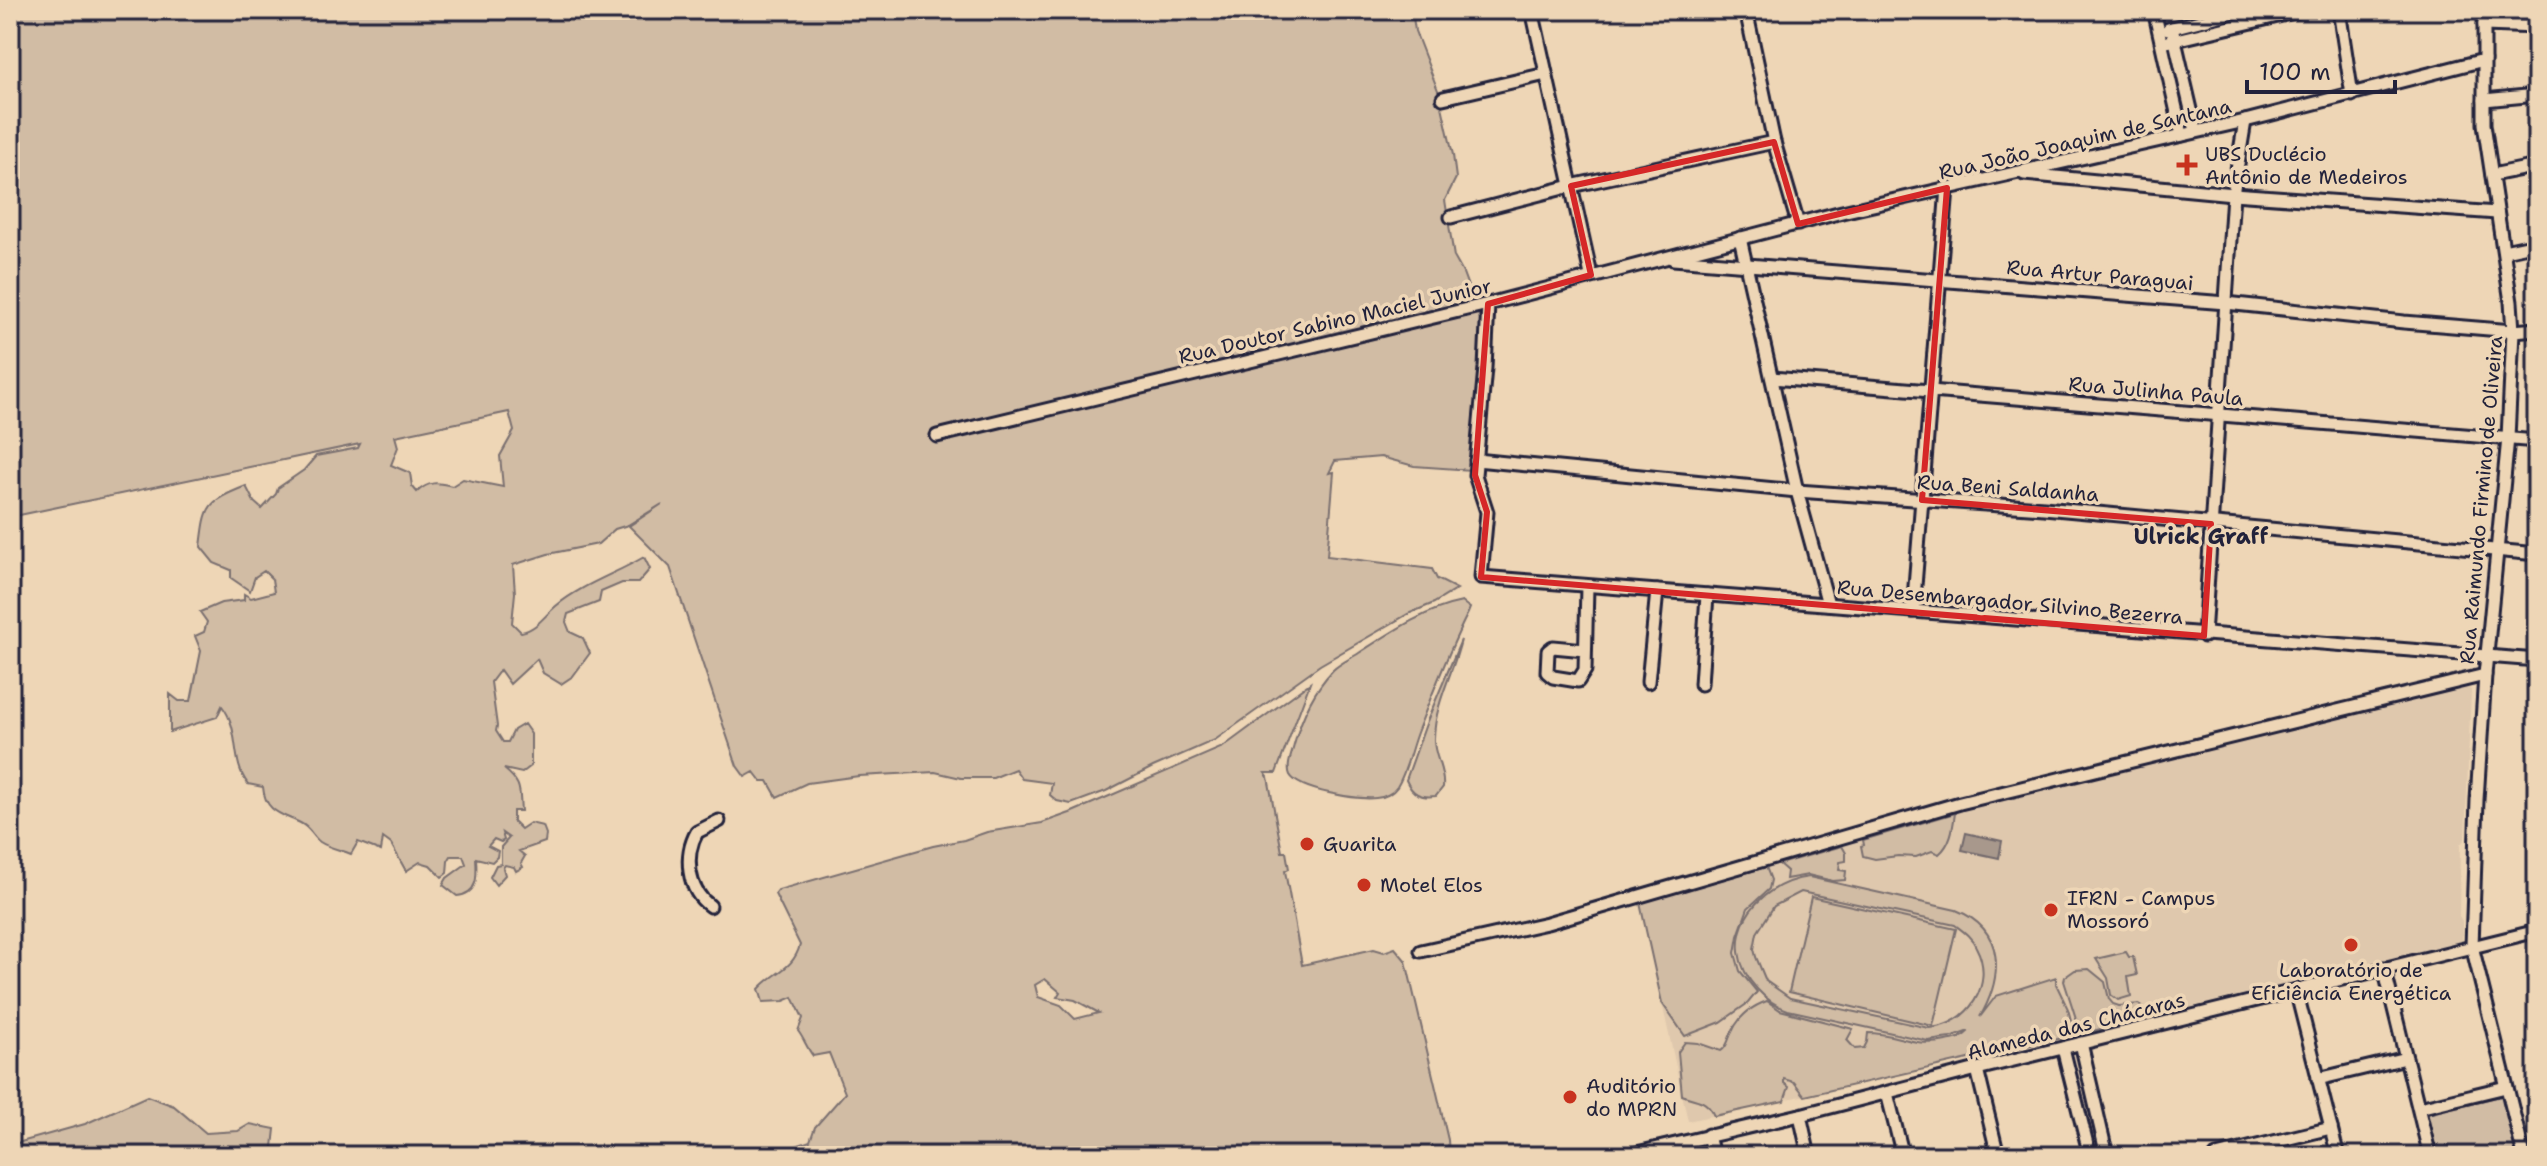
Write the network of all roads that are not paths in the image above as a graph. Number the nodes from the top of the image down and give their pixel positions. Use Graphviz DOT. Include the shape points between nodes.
graph roads {
  1 [pos="1532,10"];
  2 [pos="1746,10"];
  3 [pos="2154,10"];
  4 [pos="2243,10"];
  5 [pos="2303,10"];
  6 [pos="2339,10"];
  7 [pos="2484,10"];
  8 [pos="2484,25"];
  9 [pos="2537,27"];
  10 [pos="2166,29"];
  11 [pos="2169,42"];
  12 [pos="2484,60"];
  13 [pos="1546,74"];
  14 [pos="2352,95"];
  15 [pos="2537,95"];
  16 [pos="1443,98"];
  17 [pos="2484,100"];
  18 [pos="2245,121"];
  19 [pos="2196,131"];
  20 [pos="2182,135"];
  21 [pos="1774,142"];
  22 [pos="2537,166"];
  23 [pos="2013,173"];
  24 [pos="2492,175"];
  25 [pos="1571,186"];
  26 [pos="1947,188"];
  27 [pos="2233,194"];
  28 [pos="2497,213"];
  29 [pos="1451,217"];
  30 [pos="1798,224"];
  31 [pos="1740,238"];
  32 [pos="2537,244"];
  33 [pos="2504,251"];
  34 [pos="1660,258"];
  35 [pos="1747,265"];
  36 [pos="1591,275"];
  37 [pos="1940,280"];
  38 [pos="2226,303"];
  39 [pos="1488,304"];
  40 [pos="2537,329"];
  41 [pos="2513,331"];
  42 [pos="1772,378"];
  43 [pos="1931,390"];
  44 [pos="2220,415"];
  45 [pos="937,436"];
  46 [pos="2508,438"];
  47 [pos="2537,441"];
  48 [pos="1476,460"];
  49 [pos="1797,491"];
  50 [pos="1922,500"];
  51 [pos="2211,524"];
  52 [pos="2497,549"];
  53 [pos="2537,554"];
  54 [pos="1587,586"];
  55 [pos="1657,591"];
  56 [pos="1707,595"];
  57 [pos="1828,604"];
  58 [pos="1913,611"];
  59 [pos="2204,636"];
  60 [pos="1585,650"];
  61 [pos="2486,656"];
  62 [pos="2537,660"];
  63 [pos="2485,675"];
  64 [pos="1648,682"];
  65 [pos="1701,684"];
  66 [pos="719,821"];
  67 [pos="710,906"];
  68 [pos="2537,931"];
  69 [pos="2472,946"];
  70 [pos="1421,951"];
  71 [pos="2384,968"];
  72 [pos="2296,990"];
  73 [pos="2081,1043"];
  74 [pos="2063,1048"];
  75 [pos="2406,1058"];
  76 [pos="1977,1069"];
  77 [pos="2318,1079"];
  78 [pos="2506,1087"];
  79 [pos="1887,1093"];
  80 [pos="2419,1108"];
  81 [pos="1800,1115"];
  82 [pos="2331,1128"];
  83 [pos="1708,1135"];
  84 [pos="2243,1153"];
  85 [pos="1624,1156"];
  86 [pos="1713,1156"];
  87 [pos="1809,1156"];
  88 [pos="1903,1156"];
  89 [pos="1998,1156"];
  90 [pos="2090,1156"];
  91 [pos="2107,1156"];
  92 [pos="2216,1156"];
  93 [pos="2338,1156"];
  94 [pos="2430,1156"];
  95 [pos="2524,1156"];
  1 -- 13 [label="street"];
  2 -- 21 [label="street"];
  3 -- 10 [label="street"];
  4 -- 10 [label="street"];
  5 -- 11 [label="street"];
  6 -- 14 [label="street"];
  7 -- 8 [label="street, Rua Raimundo Firmino de Oliveira"];
  8 -- 9 [label="street"];
  8 -- 12 [label="street, Rua Raimundo Firmino de Oliveira"];
  10 -- 11 [label="street"];
  11 -- 19 [label="street"];
  11 -- 20 [label="street"];
  12 -- 14 [label="street, Rua João Joaquim de Santana"];
  12 -- 17 [label="street, Rua Raimundo Firmino de Oliveira"];
  13 -- 16 [label="street"];
  13 -- 25 [label="street"];
  14 -- 18 [label="street, Rua João Joaquim de Santana"];
  15 -- 17 [label="street"];
  17 -- 24 [label="street, Rua Raimundo Firmino de Oliveira"];
  18 -- 19 [label="street, Rua João Joaquim de Santana"];
  18 -- 27 [label="street"];
  19 -- 20 [label="street, Rua João Joaquim de Santana"];
  20 -- 23 [label="street, Rua João Joaquim de Santana"];
  21 -- 25 [label="street"];
  21 -- 30 [label="street"];
  22 -- 24 [label="street"];
  23 -- 26 [label="street, Rua João Joaquim de Santana"];
  23 -- 27 [label="street"];
  24 -- 28 [label="street, Rua Raimundo Firmino de Oliveira"];
  25 -- 29 [label="street"];
  25 -- 36 [label="street"];
  26 -- 30 [label="street, Rua João Joaquim de Santana"];
  26 -- 37 [label="street"];
  27 -- 28 [label="street"];
  27 -- 38 [label="street"];
  28 -- 33 [label="street, Rua Raimundo Firmino de Oliveira"];
  30 -- 31 [label="street, Rua João Joaquim de Santana"];
  31 -- 34 [label="street, Rua Doutor Sabino Maciel Junior"];
  31 -- 35 [label="street"];
  32 -- 33 [label="street"];
  33 -- 41 [label="street, Rua Raimundo Firmino de Oliveira"];
  34 -- 35 [label="street, Rua Artur Paraguai"];
  34 -- 36 [label="street, Rua Doutor Sabino Maciel Junior"];
  35 -- 37 [label="street, Rua Artur Paraguai"];
  35 -- 42 [label="street"];
  36 -- 39 [label="street, Rua Doutor Sabino Maciel Junior"];
  37 -- 38 [label="street, Rua Artur Paraguai"];
  37 -- 43 [label="street"];
  38 -- 41 [label="street, Rua Artur Paraguai"];
  38 -- 44 [label="street"];
  39 -- 45 [label="street, Rua Doutor Sabino Maciel Junior"];
  39 -- 48 [label="street"];
  40 -- 41 [label="street, Rua Artur Paraguai"];
  41 -- 46 [label="street, Rua Raimundo Firmino de Oliveira"];
  42 -- 43 [label="street, Rua Julinha Paula"];
  42 -- 49 [label="street"];
  43 -- 44 [label="street, Rua Julinha Paula"];
  43 -- 50 [label="street"];
  44 -- 46 [label="street, Rua Julinha Paula"];
  44 -- 51 [label="street"];
  46 -- 47 [label="street, Rua Julinha Paula"];
  46 -- 52 [label="street, Rua Raimundo Firmino de Oliveira"];
  48 -- 49 [label="street, Rua Beni Saldanha"];
  48 -- 54 [label="street, Rua Desembargador Silvino Bezerra" via="1475,475 1487,512 1481,577"];
  49 -- 50 [label="street, Rua Beni Saldanha"];
  49 -- 57 [label="street"];
  50 -- 51 [label="street, Rua Beni Saldanha"];
  50 -- 58 [label="street"];
  51 -- 52 [label="street, Rua Beni Saldanha"];
  51 -- 59 [label="street"];
  52 -- 53 [label="street, Rua Beni Saldanha"];
  52 -- 61 [label="street, Rua Raimundo Firmino de Oliveira"];
  54 -- 55 [label="street, Rua Desembargador Silvino Bezerra"];
  54 -- 60 [label="street"];
  55 -- 56 [label="street, Rua Desembargador Silvino Bezerra"];
  55 -- 64 [label="street"];
  56 -- 57 [label="street, Rua Desembargador Silvino Bezerra"];
  56 -- 65 [label="street"];
  57 -- 58 [label="street, Rua Desembargador Silvino Bezerra"];
  58 -- 59 [label="street, Rua Desembargador Silvino Bezerra"];
  59 -- 61 [label="street, Rua Desembargador Silvino Bezerra"];
  61 -- 62 [label="street, Rua Desembargador Silvino Bezerra"];
  61 -- 63 [label="street, Rua Raimundo Firmino de Oliveira"];
  63 -- 69 [label="street, Rua Raimundo Firmino de Oliveira"];
  63 -- 70 [label="street" via="1960,803 1547,923"];
  66 -- 67 [label="street" via="697,832 690,851 695,889"];
  68 -- 69 [label="street, Alameda das Chácaras"];
  69 -- 71 [label="street, Alameda das Chácaras"];
  69 -- 78 [label="street, Rua Raimundo Firmino de Oliveira"];
  71 -- 72 [label="street, Alameda das Chácaras"];
  71 -- 75 [label="street"];
  72 -- 73 [label="street, Alameda das Chácaras"];
  72 -- 77 [label="street"];
  73 -- 74 [label="street, Alameda das Chácaras"];
  73 -- 91 [label="street"];
  74 -- 76 [label="street, Alameda das Chácaras"];
  74 -- 90 [label="street"];
  75 -- 77 [label="street"];
  75 -- 80 [label="street"];
  76 -- 79 [label="street, Alameda das Chácaras"];
  76 -- 89 [label="street"];
  77 -- 82 [label="street"];
  78 -- 80 [label="street"];
  78 -- 95 [label="street, Rua Raimundo Firmino de Oliveira"];
  79 -- 81 [label="street, Alameda das Chácaras"];
  79 -- 88 [label="street"];
  80 -- 94 [label="street"];
  81 -- 83 [label="street, Alameda das Chácaras"];
  81 -- 87 [label="street"];
  82 -- 84 [label="street"];
  82 -- 93 [label="street"];
  83 -- 85 [label="street, Alameda das Chácaras"];
  83 -- 86 [label="street"];
  84 -- 92 [label="street"];
}
